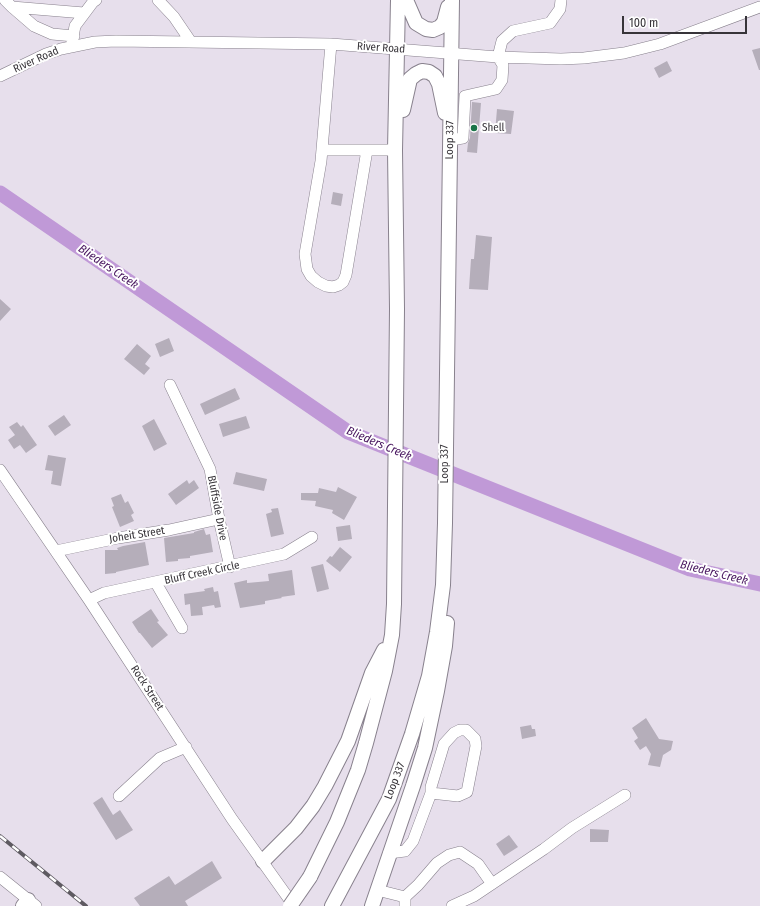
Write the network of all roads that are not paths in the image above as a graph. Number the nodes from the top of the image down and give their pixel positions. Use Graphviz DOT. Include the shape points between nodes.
graph roads {
  1 [pos="96,0"];
  2 [pos="173,0"];
  3 [pos="398,0"];
  4 [pos="406,0"];
  5 [pos="451,0"];
  6 [pos="561,0"];
  7 [pos="160,3"];
  8 [pos="9,4"];
  9 [pos="760,7"];
  10 [pos="84,13"];
  11 [pos="73,41"];
  12 [pos="191,42"];
  13 [pos="330,44"];
  14 [pos="398,49"];
  15 [pos="452,53"];
  16 [pos="498,57"];
  17 [pos="0,76"];
  18 [pos="458,107"];
  19 [pos="450,140"];
  20 [pos="322,150"];
  21 [pos="367,150"];
  22 [pos="395,150"];
  23 [pos="170,385"];
  24 [pos="0,470"];
  25 [pos="219,519"];
  26 [pos="445,523"];
  27 [pos="312,537"];
  28 [pos="56,551"];
  29 [pos="230,567"];
  30 [pos="156,583"];
  31 [pos="89,600"];
  32 [pos="182,628"];
  33 [pos="392,635"];
  34 [pos="186,747"];
  35 [pos="431,793"];
  36 [pos="625,795"];
  37 [pos="119,796"];
  38 [pos="389,853"];
  39 [pos="263,861"];
  40 [pos="0,877"];
  41 [pos="492,884"];
  42 [pos="378,890"];
  43 [pos="405,901"];
  44 [pos="29,904"];
  45 [pos="333,904"];
  46 [pos="290,906"];
  47 [pos="294,906"];
  48 [pos="372,906"];
  49 [pos="452,906"];
  1 -- 10 [label="street"];
  2 -- 7 [label="street"];
  3 -- 14 [label="main road"];
  4 -- 5 [label="main road" via="416,24 433,30 444,22"];
  5 -- 15 [label="main road, Loop 337"];
  6 -- 16 [label="street" via="560,9 550,22 513,31 502,41"];
  7 -- 12 [label="street" via="174,17"];
  8 -- 10 [label="street"];
  8 -- 11 [label="street" via="34,26"];
  9 -- 16 [label="street, River Road" via="660,44 624,53 562,59"];
  10 -- 11 [label="street" via="75,26"];
  11 -- 12 [label="street, River Road"];
  11 -- 17 [label="street, River Road"];
  12 -- 13 [label="street, River Road"];
  13 -- 14 [label="street, River Road"];
  13 -- 20 [label="street"];
  14 -- 15 [label="street, River Road"];
  14 -- 22 [label="main road"];
  15 -- 16 [label="street, River Road"];
  15 -- 18 [label="main road, Loop 337"];
  16 -- 18 [label="street" via="503,65 502,80 496,89 465,96"];
  18 -- 19 [label="main road, Loop 337"];
  19 -- 22 [label="main road" via="439,84 435,76 422,71 410,79"];
  19 -- 26 [label="main road, Loop 337"];
  20 -- 21 [label="street"];
  20 -- 21 [label="street" via="305,261 311,276 318,282 333,287 343,282 346,275"];
  21 -- 22 [label="street"];
  22 -- 33 [label="main road" via="397,309"];
  23 -- 25 [label="street, Bluffside Drive" via="210,469"];
  24 -- 28 [label="street, Rock Street"];
  25 -- 28 [label="street, Joheit Street"];
  25 -- 29 [label="street, Bluffside Drive"];
  26 -- 38 [label="main road" via="450,599 445,646 425,748"];
  26 -- 45 [label="main road, Loop 337" via="443,585 427,683 389,799"];
  27 -- 29 [label="street, Bluff Creek Circle" via="284,554"];
  28 -- 31 [label="street, Rock Street"];
  29 -- 30 [label="street, Bluff Creek Circle"];
  30 -- 31 [label="street, Bluff Creek Circle" via="104,593"];
  30 -- 32 [label="street"];
  31 -- 34 [label="street, Rock Street"];
  33 -- 39 [label="main road" via="372,673 348,740 325,786 296,828"];
  33 -- 46 [label="main road, bridge" via="358,770 337,822 310,876"];
  34 -- 37 [label="street" via="160,758"];
  34 -- 39 [label="street, Rock Street" via="232,819"];
  35 -- 35 [label="street" via="458,796 467,792 476,746 475,739 466,730 454,733 444,744"];
  35 -- 38 [label="street" via="413,841 405,851"];
  36 -- 41 [label="street" via="572,828"];
  38 -- 42 [label="main road"];
  39 -- 47 [label="street, Rock Street"];
  40 -- 44 [label="street"];
  41 -- 43 [label="street" via="478,864 460,852 449,855 437,863"];
  41 -- 49 [label="street"];
  42 -- 43 [label="street"];
  42 -- 48 [label="main road"];
}
